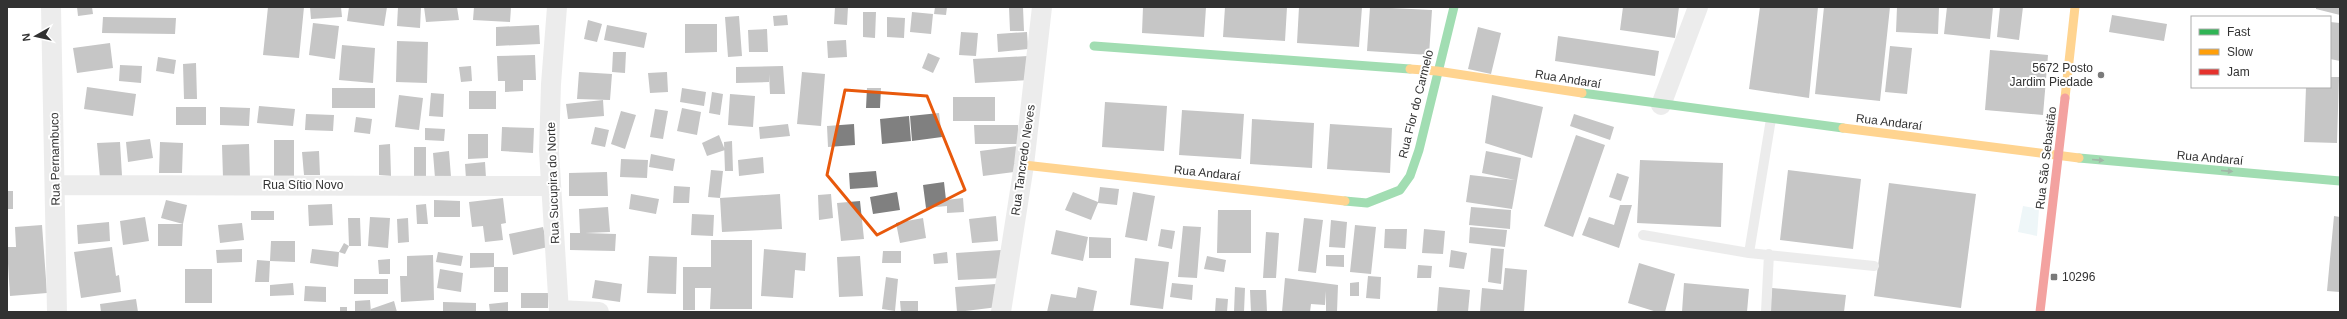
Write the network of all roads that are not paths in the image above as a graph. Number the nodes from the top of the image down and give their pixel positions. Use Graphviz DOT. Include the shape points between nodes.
graph roads {
  1 [pos="51,7"];
  2 [pos="557,7"];
  3 [pos="1042,7"];
  4 [pos="1454,7"];
  5 [pos="1698,7"];
  6 [pos="2075,7"];
  7 [pos="1094,46"];
  8 [pos="1437,71"];
  9 [pos="1661,105"];
  10 [pos="1771,119"];
  11 [pos="2059,156"];
  12 [pos="1024,165"];
  13 [pos="2340,181"];
  14 [pos="55,185"];
  15 [pos="551,186"];
  16 [pos="1387,196"];
  17 [pos="1643,235"];
  18 [pos="1749,252"];
  19 [pos="1769,254"];
  20 [pos="1874,266"];
  21 [pos="559,311"];
  22 [pos="57,312"];
  23 [pos="599,312"];
  24 [pos="1001,312"];
  25 [pos="1766,312"];
  26 [pos="2040,312"];
  1 -- 14 [label="street, Rua Pernambuco"];
  2 -- 15 [label="street, Rua Sucupira do Norte" via="550,99"];
  3 -- 12 [label="street, Rua Tancredo Neves"];
  4 -- 8 [label="street, Rua Flor do Carmelo"];
  5 -- 9 [label="street"];
  6 -- 11 [label="street, Rua São Sebastião"];
  7 -- 8 [label="street, Rua Andaraí"];
  8 -- 9 [label="street, Rua Andaraí"];
  8 -- 16 [label="street, Rua Flor do Carmelo" via="1419,150 1410,176 1400,190"];
  9 -- 10 [label="street, Rua Andaraí"];
  10 -- 11 [label="street, Rua Andaraí"];
  10 -- 18 [label="lane"];
  11 -- 13 [label="street, Rua Andaraí, one-way"];
  11 -- 26 [label="street, Rua São Sebastião"];
  12 -- 16 [label="street, Rua Andaraí" via="1367,203"];
  12 -- 24 [label="street, Rua Tancredo Neves"];
  14 -- 15 [label="street, Rua Sítio Novo"];
  14 -- 22 [label="street, Rua Pernambuco"];
  15 -- 21 [label="street, Rua Sucupira do Norte"];
  17 -- 18 [label="lane"];
  18 -- 19 [label="lane"];
  19 -- 20 [label="lane"];
  19 -- 25 [label="lane"];
  21 -- 23 [label="street"];
}
